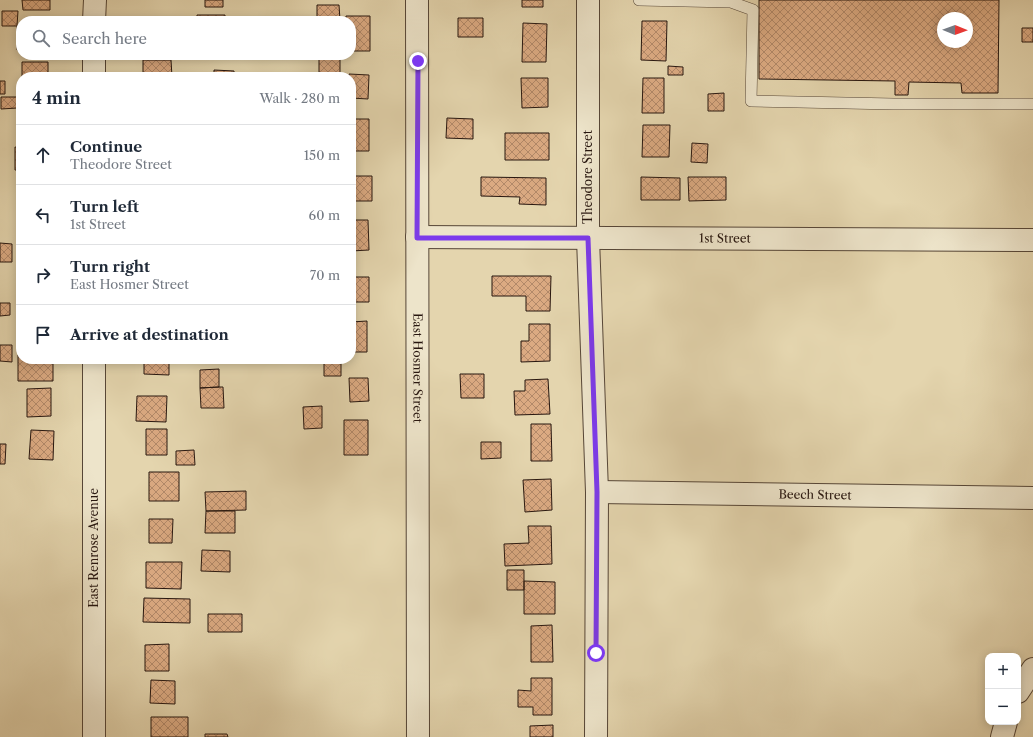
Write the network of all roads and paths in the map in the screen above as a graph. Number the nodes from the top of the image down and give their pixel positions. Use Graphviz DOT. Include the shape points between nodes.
graph roads {
  1 [pos="94,0"];
  2 [pos="417,0"];
  3 [pos="588,0"];
  4 [pos="639,0"];
  5 [pos="94,16"];
  6 [pos="94,60"];
  7 [pos="94,72"];
  8 [pos="1033,104"];
  9 [pos="417,238"];
  10 [pos="588,238"];
  11 [pos="1033,240"];
  12 [pos="94,364"];
  13 [pos="597,492"];
  14 [pos="1033,498"];
  15 [pos="1033,668"];
  16 [pos="1020,689"];
  17 [pos="1005,725"];
  18 [pos="94,737"];
  19 [pos="418,737"];
  20 [pos="596,737"];
  21 [pos="1002,737"];
  1 -- 5 [label="street"];
  2 -- 9 [label="street, East Hosmer Street"];
  3 -- 10 [label="street, Theodore Street"];
  4 -- 8 [label="lane" via="731,2 753,10 751,101"];
  6 -- 7 [label="street"];
  9 -- 10 [label="street, 1st Street"];
  9 -- 19 [label="street, East Hosmer Street"];
  10 -- 11 [label="street, 1st Street"];
  10 -- 13 [label="street, Theodore Street"];
  12 -- 18 [label="street, East Renrose Avenue"];
  13 -- 14 [label="street, Beech Street"];
  13 -- 20 [label="street, Theodore Street"];
  15 -- 16 [label="street"];
  17 -- 21 [label="street"];
}
